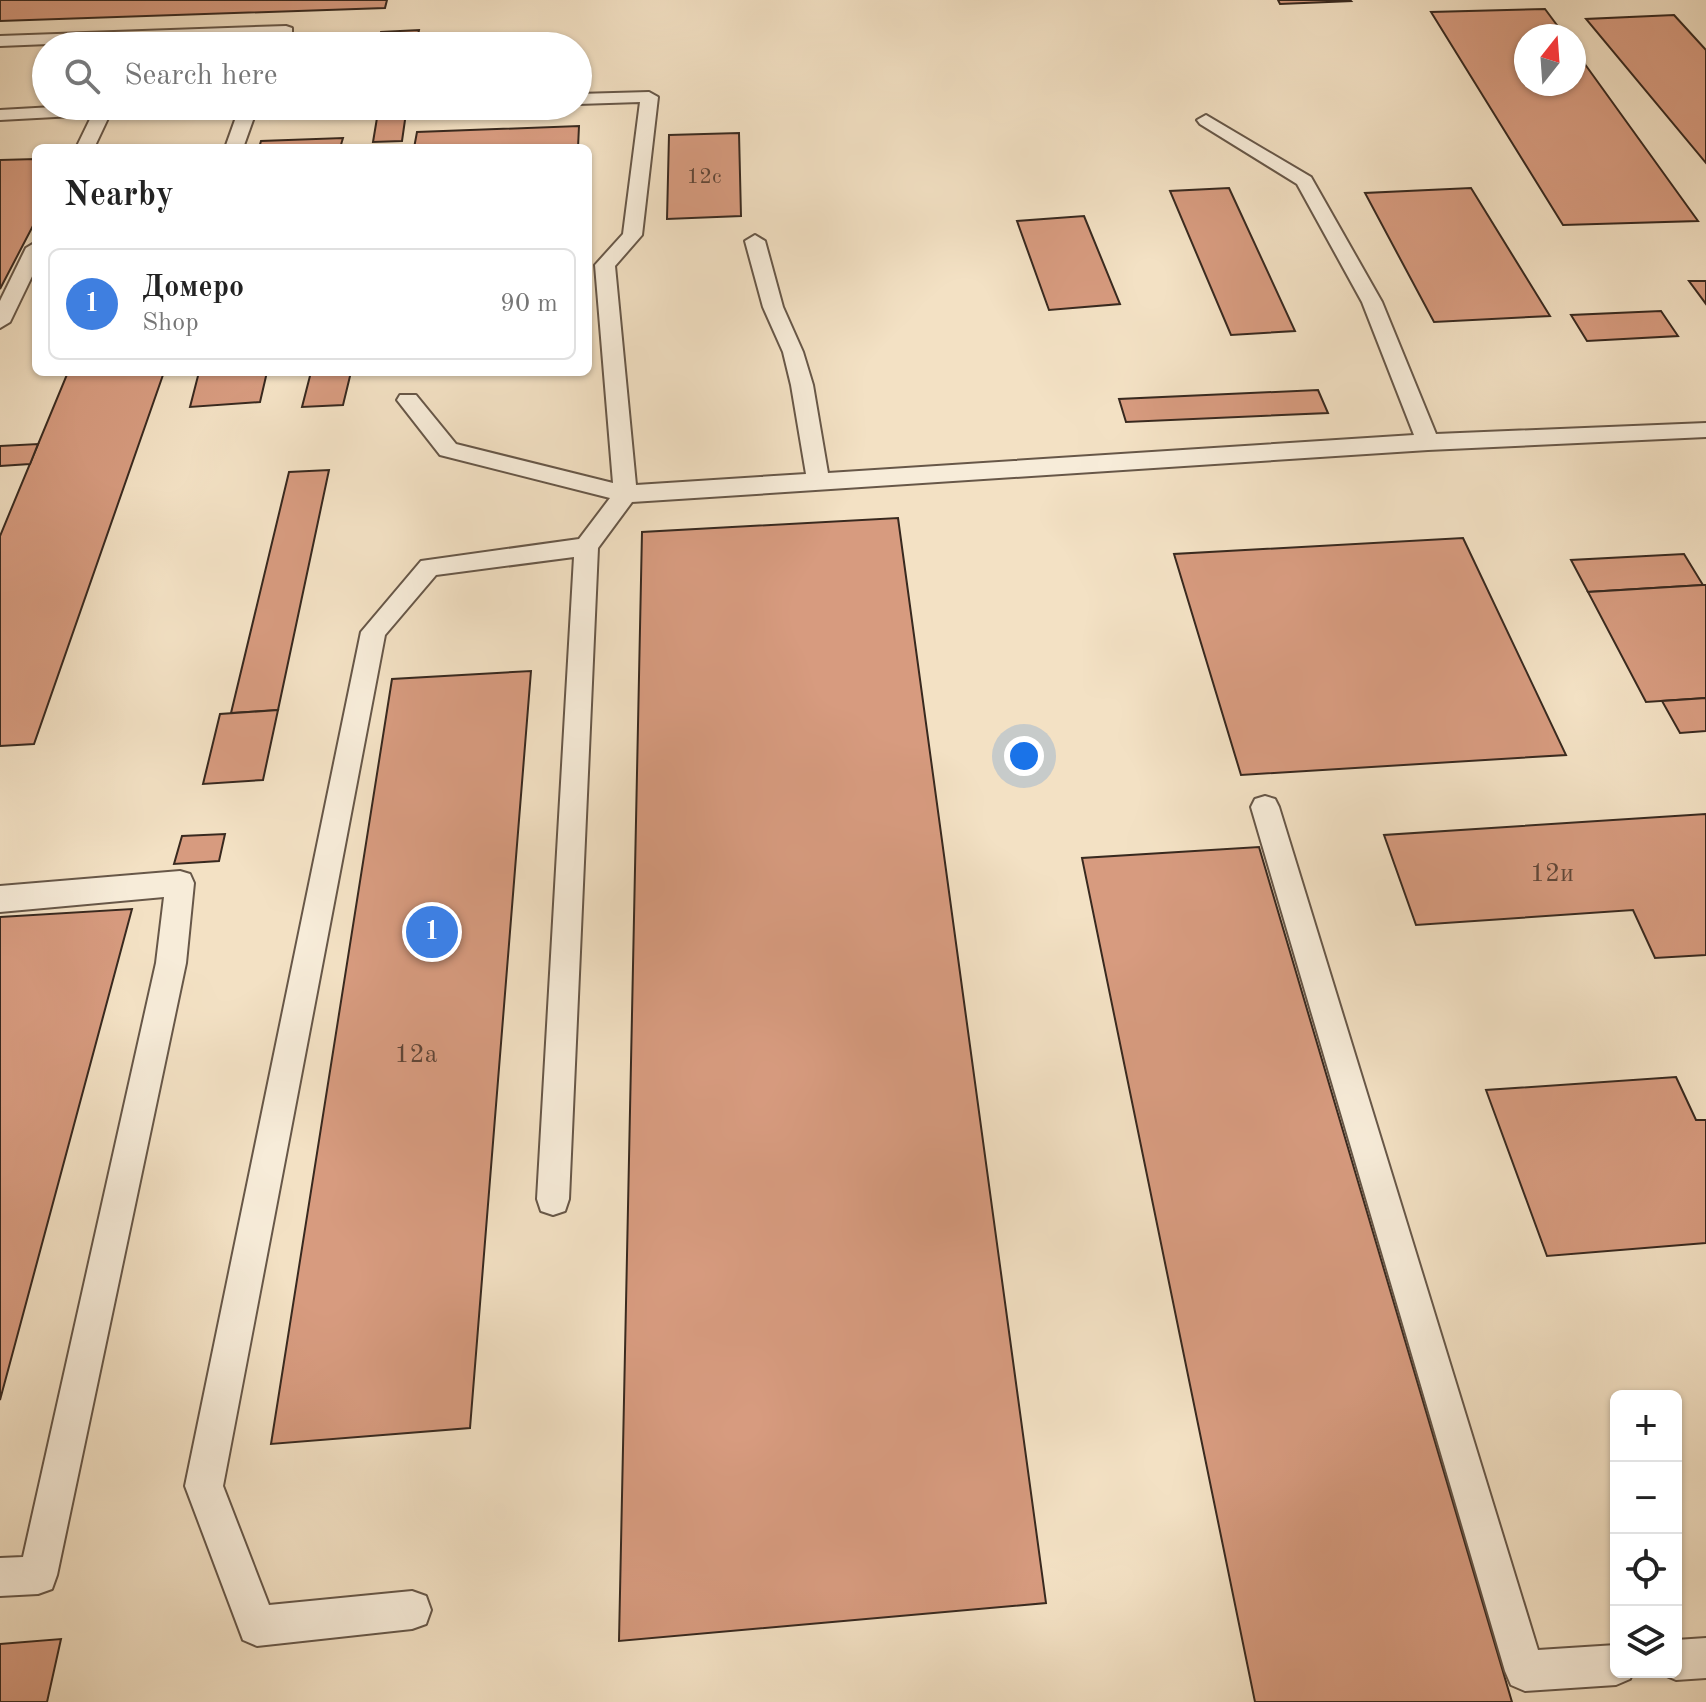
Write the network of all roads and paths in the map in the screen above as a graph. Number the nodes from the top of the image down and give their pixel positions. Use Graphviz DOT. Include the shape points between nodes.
graph roads {
  1 [pos="286,31"];
  2 [pos="257,32"];
  3 [pos="32,40"];
  4 [pos="0,41"];
  5 [pos="592,99"];
  6 [pos="32,113"];
  7 [pos="0,115"];
  8 [pos="98,120"];
  9 [pos="244,120"];
  10 [pos="1206,120"];
  11 [pos="87,144"];
  12 [pos="235,144"];
  13 [pos="755,241"];
  14 [pos="32,256"];
  15 [pos="0,322"];
  16 [pos="408,400"];
  17 [pos="1706,430"];
  18 [pos="1428,442"];
  19 [pos="818,481"];
  20 [pos="625,494"];
  21 [pos="586,547"];
  22 [pos="1265,807"];
  23 [pos="0,899"];
  24 [pos="553,1199"];
  25 [pos="0,1577"];
  26 [pos="412,1610"];
  27 [pos="1706,1658"];
  28 [pos="1682,1660"];
  29 [pos="1610,1665"];
  1 -- 2 [label="lane"];
  3 -- 4 [label="lane"];
  5 -- 20 [label="lane" via="649,97 632,235 605,265"];
  6 -- 7 [label="lane"];
  8 -- 11 [label="lane"];
  9 -- 12 [label="lane"];
  10 -- 18 [label="lane" via="1304,181 1372,302"];
  13 -- 19 [label="lane" via="799,374"];
  14 -- 15 [label="lane"];
  16 -- 20 [label="lane" via="448,450"];
  17 -- 18 [label="lane"];
  18 -- 19 [label="lane"];
  19 -- 20 [label="lane"];
  20 -- 21 [label="lane"];
  21 -- 24 [label="lane"];
  21 -- 26 [label="lane" via="429,567 373,632 204,1486 257,1626"];
  22 -- 29 [label="lane" via="1525,1671"];
  23 -- 25 [label="lane" via="180,883 171,963 38,1575"];
  27 -- 28 [label="lane"];
}
